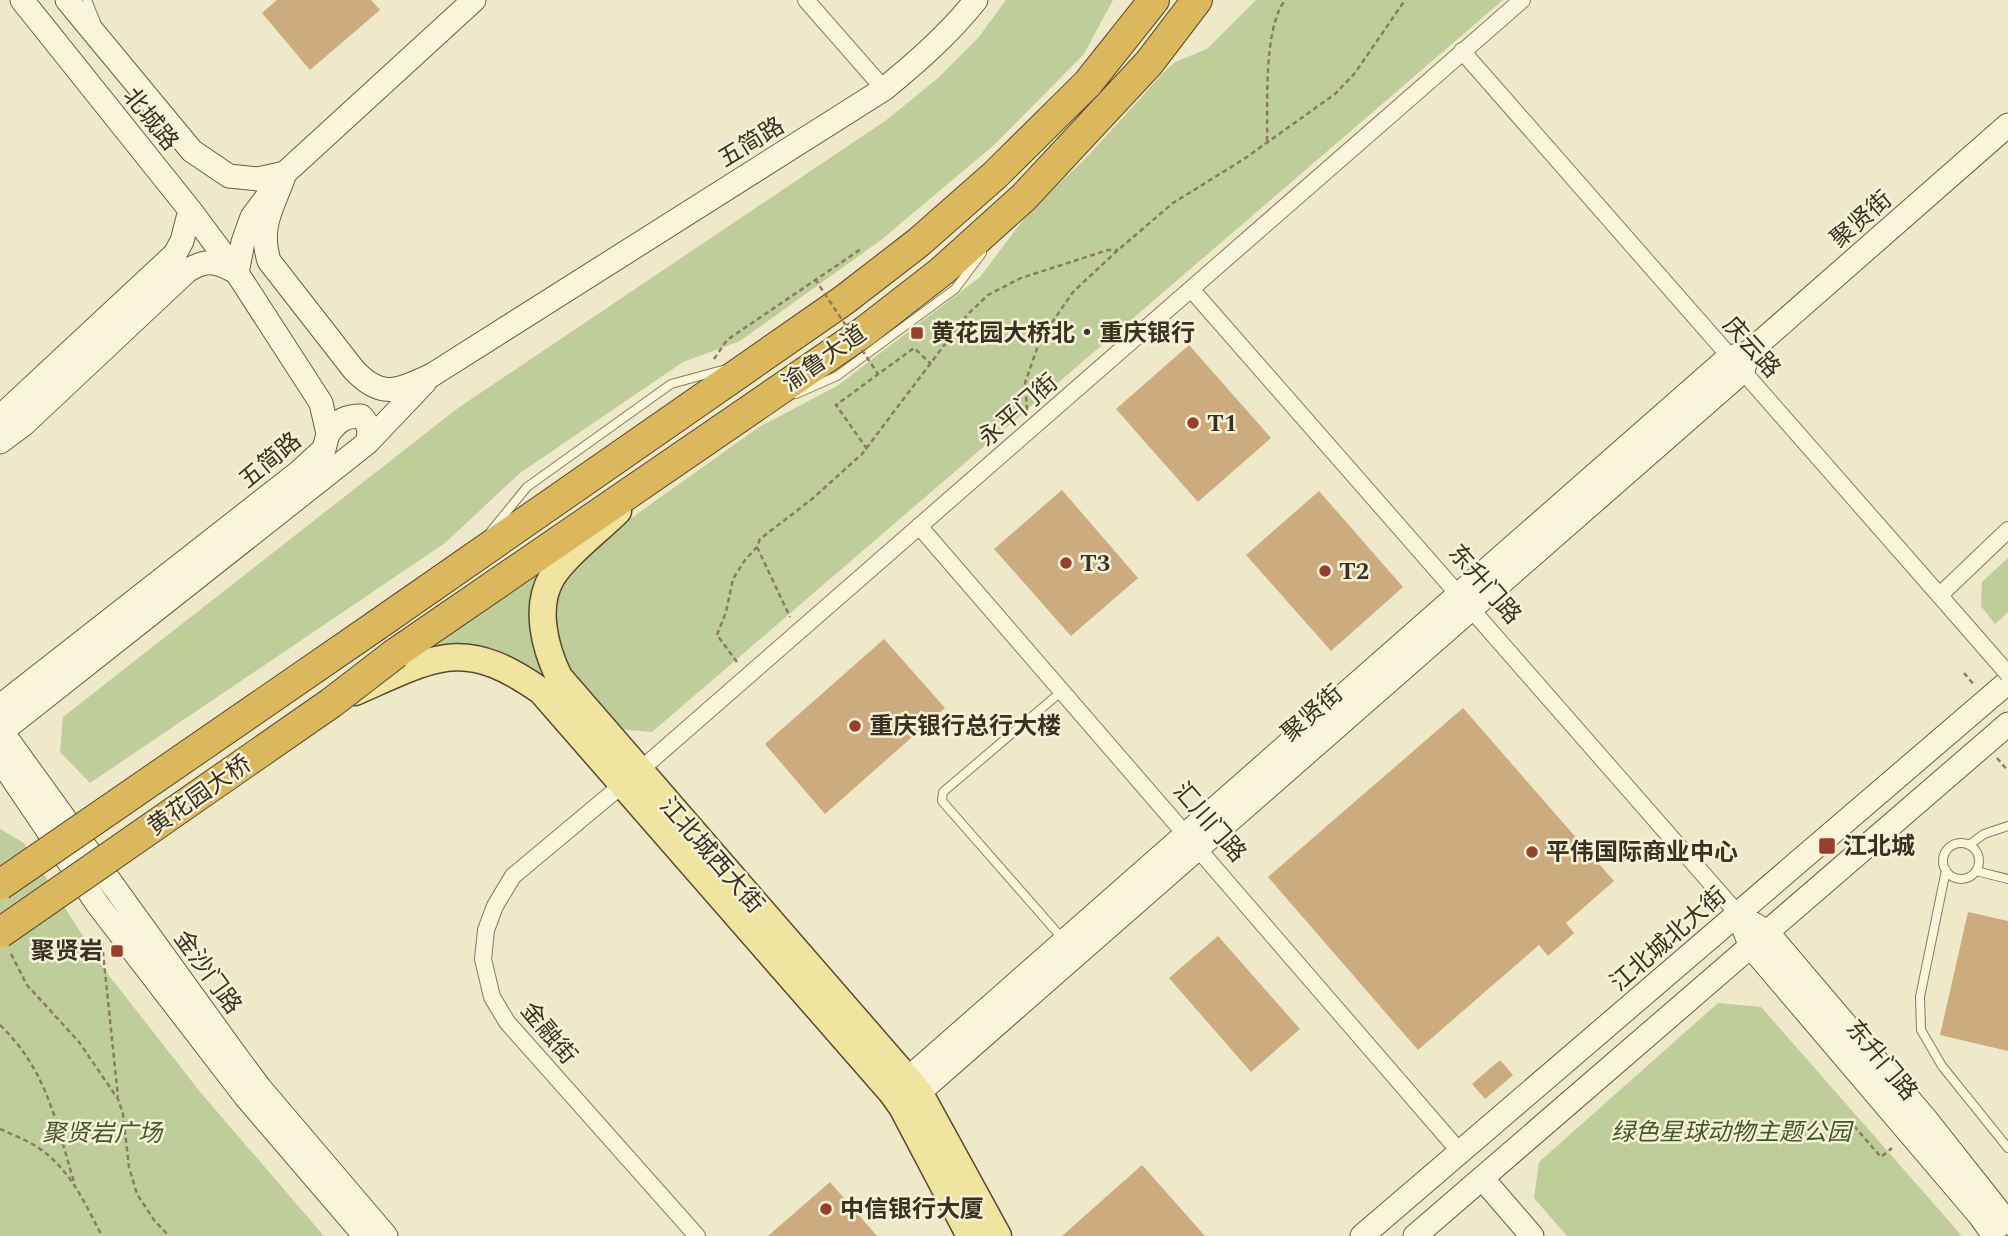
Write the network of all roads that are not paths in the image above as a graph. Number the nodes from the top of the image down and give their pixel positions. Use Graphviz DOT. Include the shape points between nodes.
graph roads {
  1 [pos="22,0"];
  2 [pos="67,0"];
  3 [pos="87,0"];
  4 [pos="474,0"];
  5 [pos="806,0"];
  6 [pos="976,0"];
  7 [pos="1134,0"];
  8 [pos="1154,0"];
  9 [pos="1197,0"];
  10 [pos="1213,0"];
  11 [pos="1522,0"];
  12 [pos="1462,51"];
  13 [pos="111,53"];
  14 [pos="1149,63"];
  15 [pos="1088,83"];
  16 [pos="884,89"];
  17 [pos="2008,125"];
  18 [pos="285,173"];
  19 [pos="1024,197"];
  20 [pos="190,210"];
  21 [pos="993,238"];
  22 [pos="986,248"];
  23 [pos="237,273"];
  24 [pos="1191,289"];
  25 [pos="1740,360"];
  26 [pos="756,361"];
  27 [pos="432,375"];
  28 [pos="0,417"];
  29 [pos="736,419"];
  30 [pos="328,434"];
  31 [pos="0,442"];
  32 [pos="367,443"];
  33 [pos="651,478"];
  34 [pos="919,526"];
  35 [pos="2008,530"];
  36 [pos="464,565"];
  37 [pos="1940,595"];
  38 [pos="1466,602"];
  39 [pos="377,625"];
  40 [pos="402,661"];
  41 [pos="2008,674"];
  42 [pos="2008,682"];
  43 [pos="1062,691"];
  44 [pos="0,706"];
  45 [pos="2008,725"];
  46 [pos="1,731"];
  47 [pos="0,760"];
  48 [pos="631,778"];
  49 [pos="0,786"];
  50 [pos="42,821"];
  51 [pos="2008,826"];
  52 [pos="1191,840"];
  53 [pos="1969,845"];
  54 [pos="1946,870"];
  55 [pos="1976,871"];
  56 [pos="2008,879"];
  57 [pos="0,885"];
  58 [pos="1738,914"];
  59 [pos="1064,940"];
  60 [pos="1759,940"];
  61 [pos="5,943"];
  62 [pos="905,1093"];
  63 [pos="2008,1148"];
  64 [pos="1460,1152"];
  65 [pos="1482,1178"];
  66 [pos="2008,1223"];
  67 [pos="365,1236"];
  68 [pos="386,1236"];
  69 [pos="698,1236"];
  70 [pos="970,1236"];
  71 [pos="998,1236"];
  72 [pos="1362,1236"];
  73 [pos="1415,1236"];
  74 [pos="1532,1236"];
  75 [pos="1994,1236"];
  1 -- 20 [label="main road, 北城路"];
  2 -- 13 [label="main road, 北城路"];
  3 -- 13 [label="lane"];
  4 -- 18 [label="main road, 五简路"];
  5 -- 16 [label="street"];
  6 -- 16 [label="main road, 五简路" via="938,42"];
  7 -- 15 [label="highway"];
  8 -- 15 [label="highway, 渝鲁大道"];
  9 -- 14 [label="highway, 渝鲁大道"];
  10 -- 14 [label="highway"];
  11 -- 12 [label="street, 永平门街"];
  12 -- 24 [label="street, 永平门街"];
  12 -- 25 [label="street, 庆云路"];
  13 -- 18 [label="main road, 北城路" via="192,151 210,166 229,176 258,179"];
  14 -- 19 [label="highway, 渝鲁大道"];
  15 -- 26 [label="highway, 渝鲁大道" via="919,242"];
  16 -- 27 [label="main road, 五简路"];
  17 -- 25 [label="main road, 聚贤街"];
  18 -- 23 [label="main road, 五简路" via="252,217"];
  18 -- 27 [label="main road, 五简路" via="266,225 269,261 364,381 387,391"];
  19 -- 21 [label="lane"];
  19 -- 29 [label="highway, 渝鲁大道" via="942,271"];
  20 -- 23 [label="main road, 北城路"];
  20 -- 28 [label="main road" via="174,254"];
  22 -- 29 [label="lane" via="955,289 837,376"];
  23 -- 30 [label="main road, 五简路" via="321,403"];
  23 -- 31 [label="main road" via="209,261 196,264"];
  24 -- 34 [label="street, 永平门街"];
  24 -- 38 [label="street, 东升门路"];
  25 -- 37 [label="street, 庆云路"];
  25 -- 38 [label="main road, 聚贤街"];
  26 -- 36 [label="highway, 渝鲁大道"];
  26 -- 36 [label="lane" via="671,384 527,486"];
  27 -- 32 [label="main road, 五简路"];
  29 -- 33 [label="highway, 渝鲁大道"];
  30 -- 32 [label="main road" via="346,416 360,416 370,432"];
  30 -- 44 [label="main road, 五简路" via="324,449 299,472"];
  32 -- 46 [label="main road, 五简路"];
  33 -- 40 [label="highway, 渝鲁大道"];
  33 -- 48 [label="main road, 江北城西大街" via="568,558 551,578 544,602 549,656 559,677"];
  34 -- 43 [label="street, 汇川门路"];
  34 -- 48 [label="street, 永平门街"];
  35 -- 37 [label="street"];
  36 -- 39 [label="highway, 渝鲁大道"];
  37 -- 41 [label="street, 庆云路, bridge"];
  38 -- 52 [label="main road, 聚贤街"];
  38 -- 58 [label="street, 东升门路"];
  39 -- 57 [label="highway, 黄花园大桥, bridge"];
  40 -- 48 [label="main road, 江北城西大街" via="464,656 512,671 541,691"];
  40 -- 61 [label="highway, 黄花园大桥, bridge" via="331,703"];
  42 -- 58 [label="main road, 江北城北大街"];
  43 -- 52 [label="street, 汇川门路"];
  43 -- 59 [label="lane" via="943,792 942,801"];
  45 -- 60 [label="main road" via="1990,752"];
  46 -- 68 [label="main road, 金沙门路" via="240,1062"];
  47 -- 50 [label="main road, 金沙门路"];
  48 -- 62 [label="main road, 江北城西大街"];
  48 -- 69 [label="street, 金融街" via="513,876 486,930 483,959 492,997 507,1022"];
  49 -- 50 [label="main road"];
  50 -- 67 [label="main road, 金沙门路" via="98,905 245,1096"];
  51 -- 53 [label="lane"];
  52 -- 59 [label="main road, 聚贤街"];
  52 -- 62 [label="main road, 聚贤街"];
  52 -- 64 [label="street, 汇川门路"];
  53 -- 54 [label="lane" via="1948,849"];
  53 -- 55 [label="lane" via="1978,853"];
  54 -- 55 [label="lane" via="1961,879"];
  54 -- 63 [label="lane" via="1920,997 1921,1030 1942,1066"];
  55 -- 56 [label="lane"];
  58 -- 60 [label="main road, 东升门路"];
  58 -- 64 [label="main road, 江北城北大街"];
  59 -- 62 [label="main road, 聚贤街"];
  60 -- 65 [label="main road"];
  60 -- 66 [label="main road, 东升门路" via="1925,1118"];
  60 -- 75 [label="main road, 东升门路"];
  62 -- 70 [label="main road, 江北城西大街"];
  62 -- 71 [label="main road, 江北城西大街"];
  64 -- 72 [label="main road, 江北城北大街"];
  65 -- 73 [label="main road"];
  65 -- 74 [label="main road"];
}
